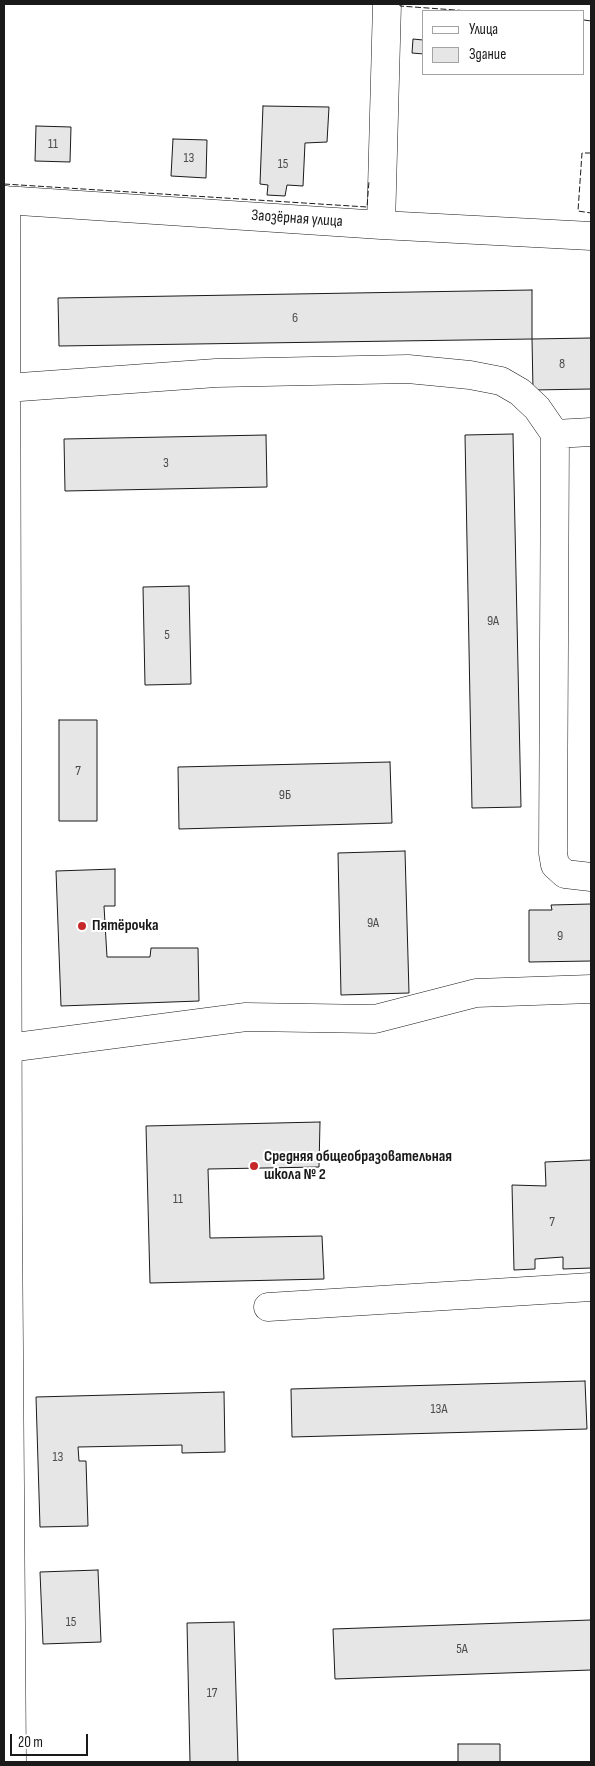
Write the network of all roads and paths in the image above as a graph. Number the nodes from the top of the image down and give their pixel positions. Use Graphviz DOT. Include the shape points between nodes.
graph roads {
  1 [pos="387,4"];
  2 [pos="5,200"];
  3 [pos="381,225"];
  4 [pos="591,236"];
  5 [pos="6,388"];
  6 [pos="591,432"];
  7 [pos="554,434"];
  8 [pos="591,877"];
  9 [pos="591,989"];
  10 [pos="8,1048"];
  11 [pos="6,1213"];
  12 [pos="591,1286"];
  13 [pos="268,1307"];
  14 [pos="12,1762"];
  1 -- 3 [label="street"];
  2 -- 3 [label="street, Заозёрная улица"];
  2 -- 5 [label="street"];
  3 -- 4 [label="street, Заозёрная улица"];
  5 -- 7 [label="street" via="216,373 408,369 501,381 520,392 537,408"];
  5 -- 10 [label="street"];
  6 -- 7 [label="street"];
  7 -- 8 [label="street" via="553,853 555,866 565,874"];
  9 -- 10 [label="street" via="476,993 375,1019 246,1017"];
  10 -- 11 [label="street"];
  11 -- 14 [label="street"];
  12 -- 13 [label="street"];
}
